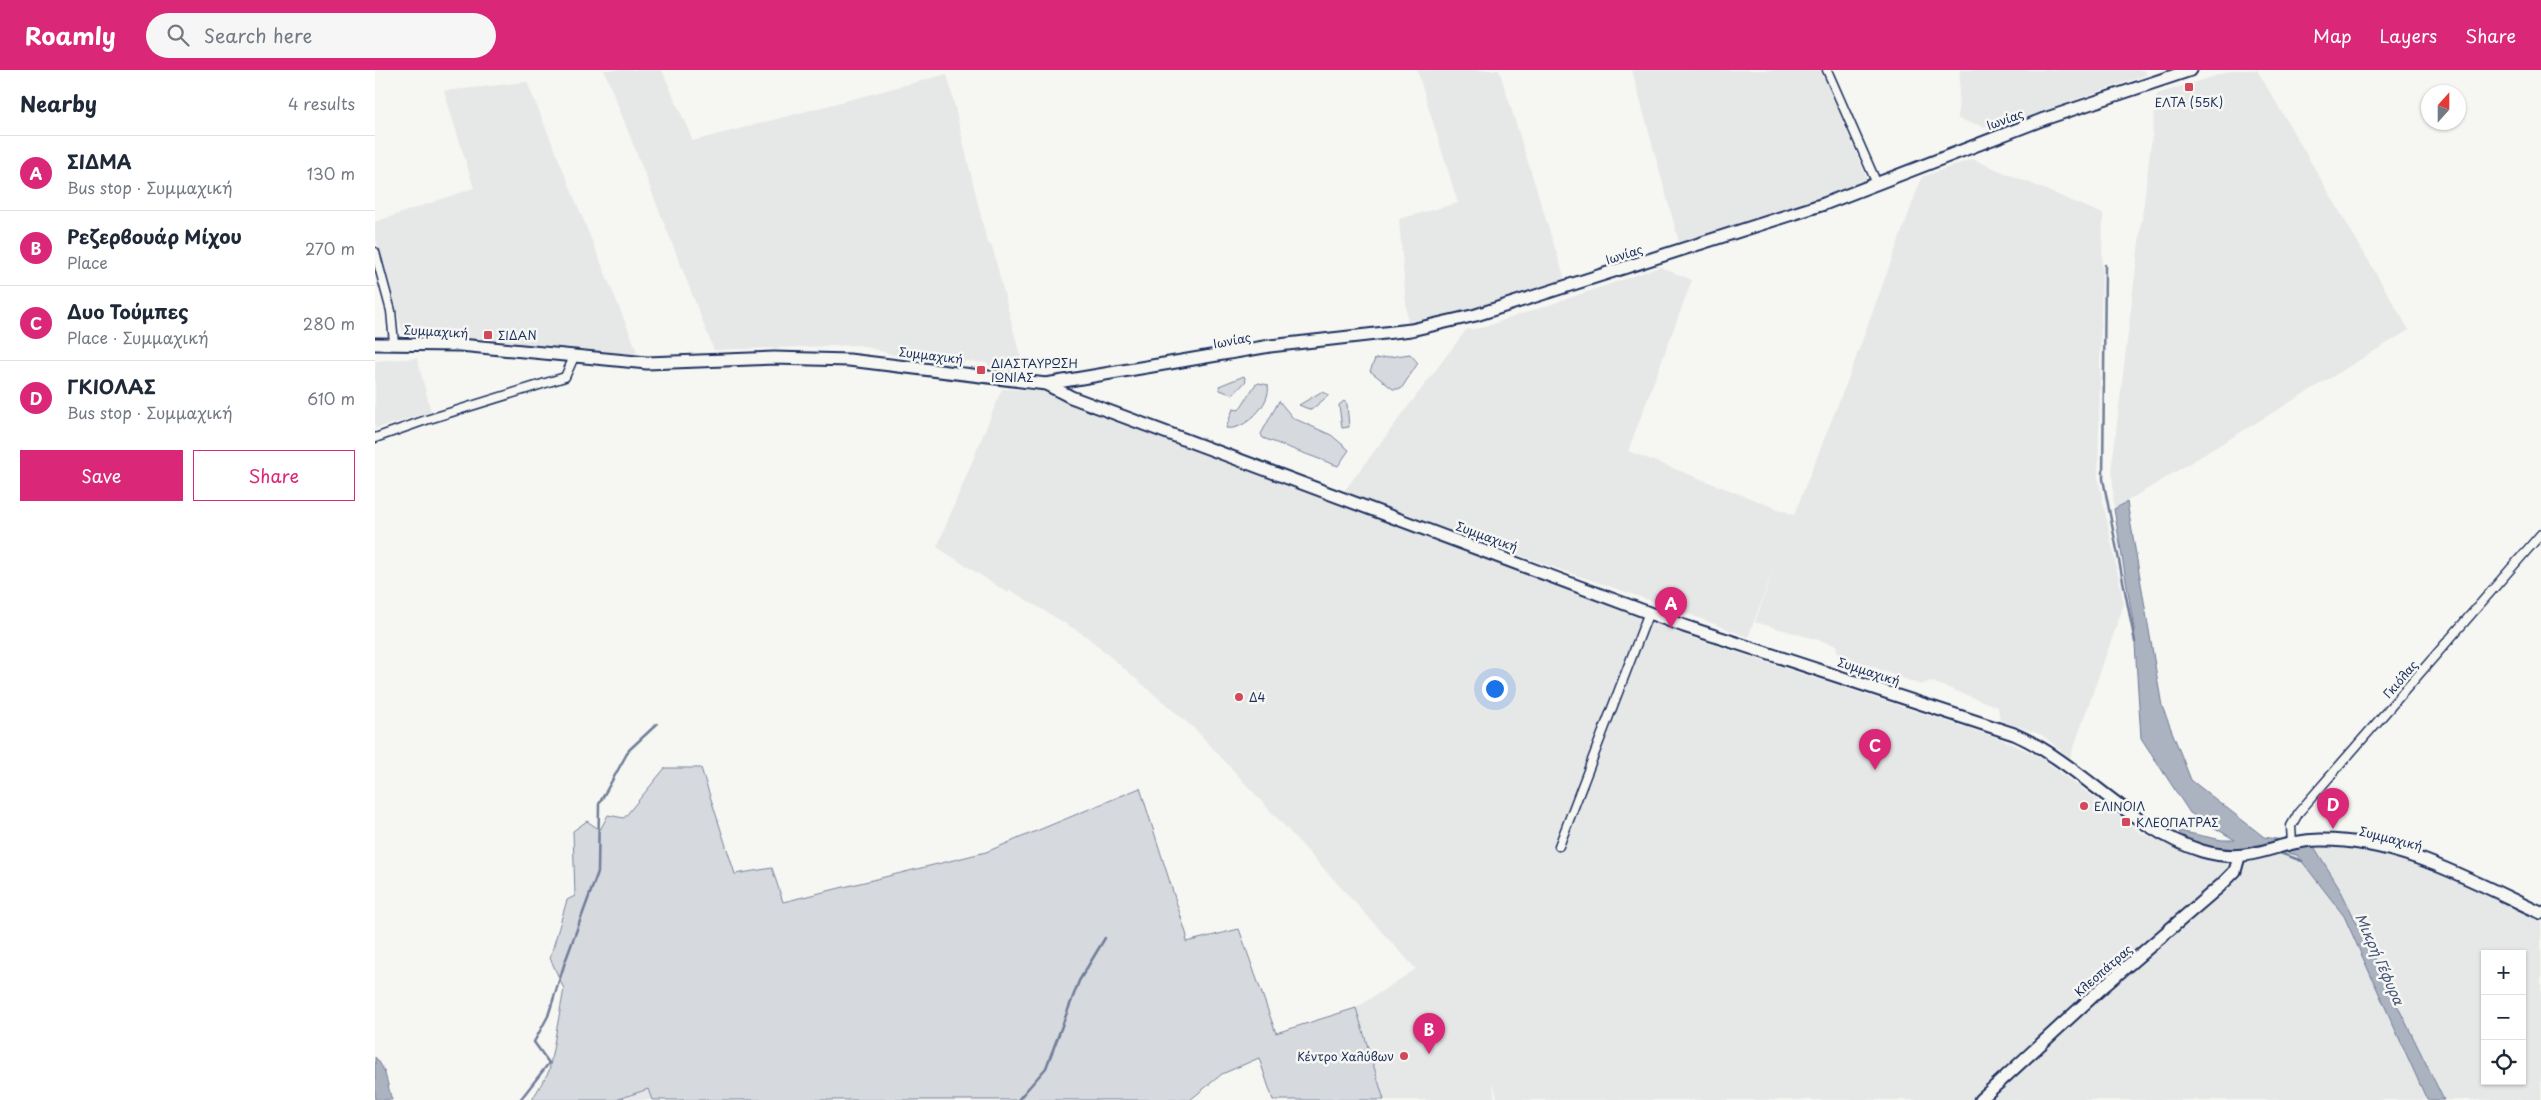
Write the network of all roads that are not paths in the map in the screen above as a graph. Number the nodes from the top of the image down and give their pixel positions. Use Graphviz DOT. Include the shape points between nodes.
graph roads {
  1 [pos="1827,70"];
  2 [pos="2191,70"];
  3 [pos="1877,184"];
  4 [pos="375,252"];
  5 [pos="394,342"];
  6 [pos="375,344"];
  7 [pos="574,356"];
  8 [pos="1076,379"];
  9 [pos="1046,384"];
  10 [pos="1071,397"];
  11 [pos="375,438"];
  12 [pos="2541,534"];
  13 [pos="1649,612"];
  14 [pos="2292,844"];
  15 [pos="1559,846"];
  16 [pos="2239,857"];
  17 [pos="2541,913"];
  18 [pos="1980,1100"];
  1 -- 3 [label="street"];
  2 -- 3 [label="street, Ιωνίας" via="2044,120"];
  3 -- 8 [label="street, Ιωνίας" via="1825,204 1476,315 1411,330 1279,345"];
  4 -- 5 [label="street" via="391,311"];
  5 -- 6 [label="street, Συμμαχική"];
  5 -- 7 [label="street, Συμμαχική" via="505,348"];
  7 -- 9 [label="street, Συμμαχική" via="662,364 774,358 849,360"];
  7 -- 11 [label="street" via="565,377"];
  8 -- 9 [label="street, Ιωνίας"];
  8 -- 10 [label="street"];
  9 -- 10 [label="street, Συμμαχική"];
  10 -- 13 [label="street, Συμμαχική"];
  12 -- 14 [label="street, Γκιόλας" via="2299,812 2291,826"];
  13 -- 15 [label="street"];
  13 -- 16 [label="street, Συμμαχική" via="2014,734 2042,748 2135,816 2174,839 2211,853"];
  14 -- 16 [label="street, Συμμαχική"];
  14 -- 17 [label="street, Συμμαχική" via="2329,840 2403,853"];
  16 -- 18 [label="street, Κλεοπάτρας" via="2235,871 2220,886 2104,986"];
}
